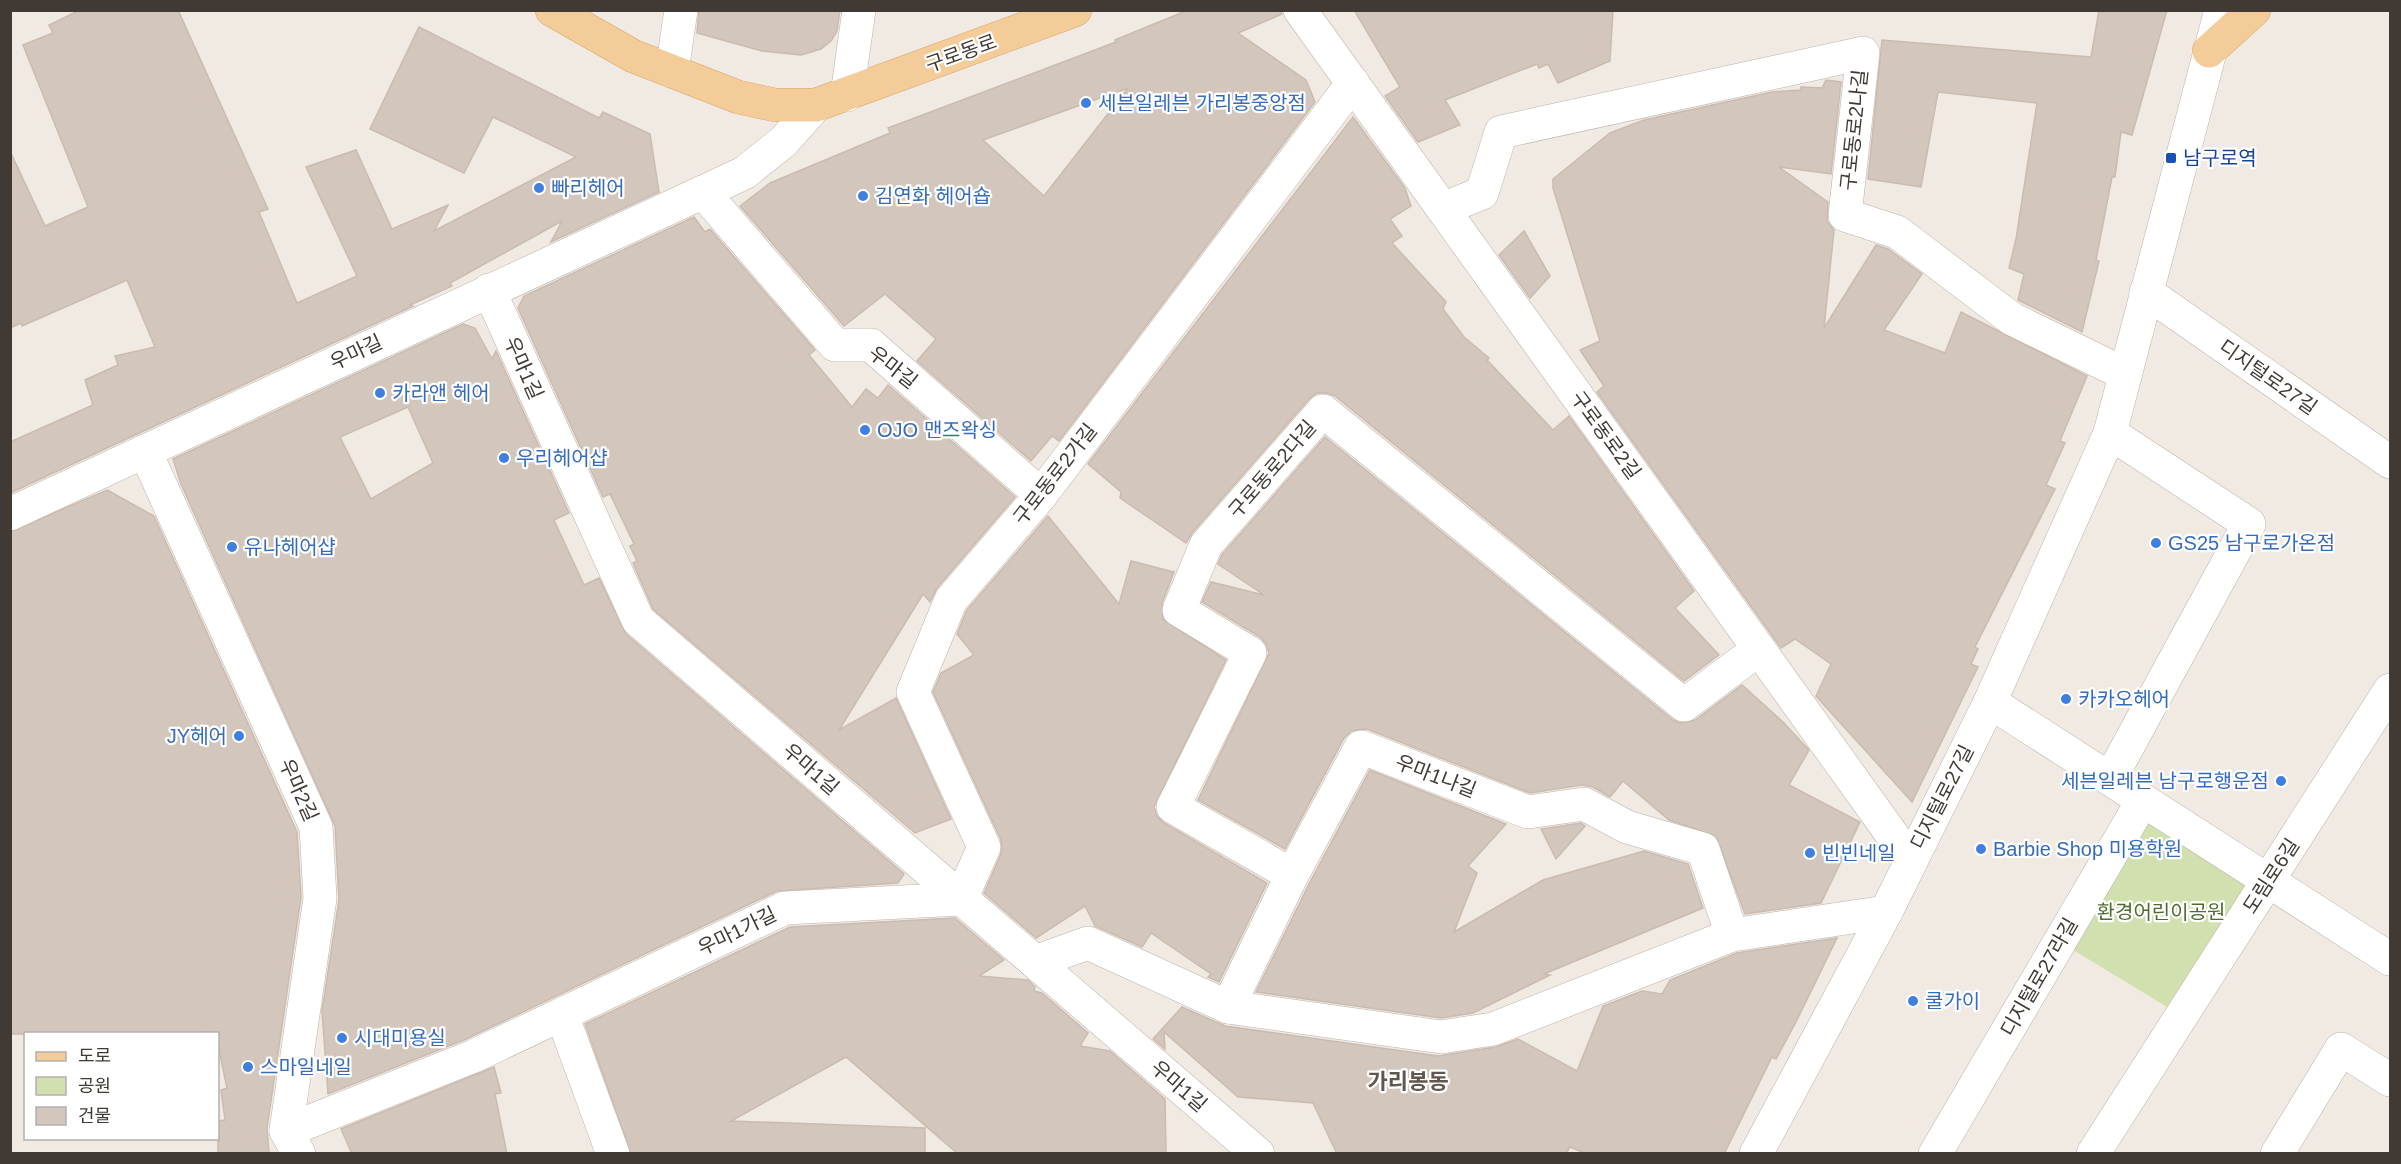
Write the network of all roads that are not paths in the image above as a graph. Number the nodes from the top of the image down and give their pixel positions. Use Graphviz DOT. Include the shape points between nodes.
graph roads {
  1 [pos="552,10"];
  2 [pos="681,10"];
  3 [pos="859,10"];
  4 [pos="1075,10"];
  5 [pos="1300,10"];
  6 [pos="2221,10"];
  7 [pos="2254,10"];
  8 [pos="2209,51"];
  9 [pos="672,71"];
  10 [pos="1353,83"];
  11 [pos="832,100"];
  12 [pos="703,192"];
  13 [pos="1443,209"];
  14 [pos="489,291"];
  15 [pos="2146,292"];
  16 [pos="2125,374"];
  17 [pos="2110,433"];
  18 [pos="146,451"];
  19 [pos="2391,462"];
  20 [pos="1041,495"];
  21 [pos="10,514"];
  22 [pos="1759,649"];
  23 [pos="2391,690"];
  24 [pos="1990,702"];
  25 [pos="2110,779"];
  26 [pos="2143,800"];
  27 [pos="1911,861"];
  28 [pos="1292,875"];
  29 [pos="2268,880"];
  30 [pos="961,899"];
  31 [pos="1886,912"];
  32 [pos="1732,935"];
  33 [pos="2391,959"];
  34 [pos="1035,962"];
  35 [pos="1228,1007"];
  36 [pos="562,1015"];
  37 [pos="2391,1080"];
  38 [pos="293,1142"];
  39 [pos="613,1154"];
  40 [pos="1258,1154"];
  41 [pos="1756,1154"];
  42 [pos="1935,1154"];
  43 [pos="2093,1154"];
  44 [pos="2277,1154"];
  1 -- 9 [label="main road, 구로동로" via="633,56"];
  2 -- 9 [label="street"];
  3 -- 11 [label="street"];
  4 -- 11 [label="main road, 구로동로"];
  5 -- 10 [label="street, 구로동로2길"];
  6 -- 8 [label="street, 디지털로27길"];
  7 -- 8 [label="main road"];
  8 -- 15 [label="street, 디지털로27길"];
  9 -- 11 [label="main road, 구로동로" via="738,97 775,105"];
  10 -- 13 [label="street, 구로동로2길"];
  10 -- 20 [label="street, 구로동로2가길"];
  11 -- 12 [label="street, 우마길" via="744,172"];
  12 -- 14 [label="street, 우마길"];
  12 -- 20 [label="street, 우마길" via="835,345 871,345"];
  13 -- 16 [label="street, 구로동로2나길" via="1482,193 1501,132 1863,53 1845,215 1897,232 2012,319"];
  13 -- 22 [label="street, 구로동로2길"];
  14 -- 18 [label="street, 우마길"];
  14 -- 30 [label="street, 우마1길" via="638,620"];
  15 -- 16 [label="street, 디지털로27길"];
  15 -- 19 [label="street, 디지털로27길"];
  16 -- 17 [label="street, 디지털로27길"];
  17 -- 24 [label="street, 디지털로27길"];
  17 -- 25 [label="street" via="2249,524"];
  18 -- 21 [label="street, 우마길"];
  18 -- 38 [label="street, 우마2길" via="316,827 320,898"];
  20 -- 30 [label="street, 구로동로2가길" via="951,600 913,692 984,847"];
  22 -- 27 [label="street, 구로동로2길"];
  22 -- 28 [label="street, 구로동로2다길" via="1684,705 1323,411 1206,545 1179,610 1250,653 1173,807"];
  23 -- 29 [label="street, 도림로6길"];
  24 -- 25 [label="street"];
  24 -- 27 [label="street, 디지털로27길"];
  25 -- 26 [label="street"];
  26 -- 29 [label="street"];
  26 -- 42 [label="street, 디지털로27라길"];
  27 -- 31 [label="street, 디지털로27길"];
  28 -- 32 [label="street, 우마1나길" via="1360,747 1528,812 1584,804 1627,827 1703,849"];
  28 -- 35 [label="street, 우마1나길"];
  29 -- 33 [label="street"];
  29 -- 43 [label="street, 도림로6길"];
  30 -- 34 [label="street, 우마1길"];
  30 -- 36 [label="street, 우마1가길" via="785,908"];
  31 -- 32 [label="street"];
  31 -- 41 [label="street, 디지털로27길"];
  32 -- 35 [label="street" via="1493,1029 1441,1037"];
  34 -- 35 [label="street" via="1088,943"];
  34 -- 40 [label="street, 우마1길"];
  36 -- 38 [label="street, 우마1가길"];
  36 -- 39 [label="street"];
  37 -- 44 [label="street" via="2341,1048"];
}
